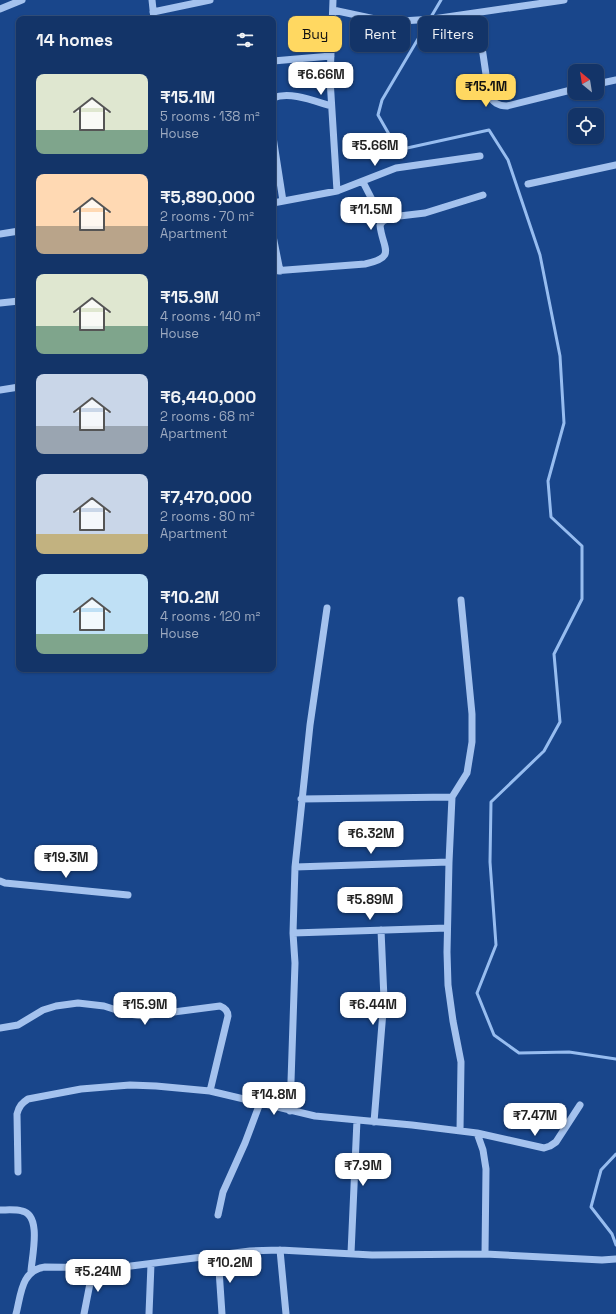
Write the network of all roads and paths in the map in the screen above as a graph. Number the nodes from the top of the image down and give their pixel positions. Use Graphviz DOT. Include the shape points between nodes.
graph roads {
  1 [pos="22,0"];
  2 [pos="152,0"];
  3 [pos="210,0"];
  4 [pos="333,0"];
  5 [pos="564,0"];
  6 [pos="543,2"];
  7 [pos="0,10"];
  8 [pos="333,10"];
  9 [pos="477,13"];
  10 [pos="153,16"];
  11 [pos="331,56"];
  12 [pos="276,61"];
  13 [pos="616,80"];
  14 [pos="604,83"];
  15 [pos="568,91"];
  16 [pos="276,97"];
  17 [pos="331,106"];
  18 [pos="276,156"];
  19 [pos="480,156"];
  20 [pos="616,165"];
  21 [pos="363,182"];
  22 [pos="528,184"];
  23 [pos="337,191"];
  24 [pos="482,195"];
  25 [pos="283,201"];
  26 [pos="276,202"];
  27 [pos="383,221"];
  28 [pos="16,231"];
  29 [pos="0,234"];
  30 [pos="276,271"];
  31 [pos="16,301"];
  32 [pos="0,303"];
  33 [pos="16,388"];
  34 [pos="0,390"];
  35 [pos="461,600"];
  36 [pos="327,608"];
  37 [pos="452,798"];
  38 [pos="301,799"];
  39 [pos="449,862"];
  40 [pos="295,867"];
  41 [pos="0,881"];
  42 [pos="128,895"];
  43 [pos="447,928"];
  44 [pos="381,930"];
  45 [pos="293,933"];
  46 [pos="0,1028"];
  47 [pos="210,1091"];
  48 [pos="260,1103"];
  49 [pos="580,1105"];
  50 [pos="290,1111"];
  51 [pos="357,1120"];
  52 [pos="374,1122"];
  53 [pos="460,1131"];
  54 [pos="477,1133"];
  55 [pos="18,1172"];
  56 [pos="0,1210"];
  57 [pos="218,1216"];
  58 [pos="280,1250"];
  59 [pos="351,1253"];
  60 [pos="486,1254"];
  61 [pos="218,1255"];
  62 [pos="616,1259"];
  63 [pos="151,1264"];
  64 [pos="93,1268"];
  65 [pos="31,1272"];
  66 [pos="16,1314"];
  67 [pos="84,1314"];
  68 [pos="150,1314"];
  69 [pos="222,1314"];
  70 [pos="286,1314"];
  1 -- 7 [label="street"];
  2 -- 10 [label="street"];
  3 -- 10 [label="street"];
  4 -- 8 [label="street"];
  5 -- 6 [label="street"];
  6 -- 9 [label="street"];
  8 -- 9 [label="street" via="375,19 402,21 433,20"];
  8 -- 11 [label="street"];
  9 -- 15 [label="street" via="489,95 495,103 507,106"];
  11 -- 12 [label="street"];
  11 -- 17 [label="street"];
  13 -- 14 [label="street"];
  16 -- 17 [label="street" via="300,98"];
  17 -- 23 [label="street"];
  18 -- 25 [label="street"];
  19 -- 21 [label="street" via="396,168"];
  20 -- 22 [label="street"];
  21 -- 23 [label="street"];
  21 -- 27 [label="street"];
  23 -- 25 [label="street"];
  24 -- 27 [label="street" via="425,213 391,217"];
  25 -- 26 [label="street"];
  27 -- 30 [label="street" via="380,225 386,254 377,262"];
  28 -- 29 [label="street"];
  31 -- 32 [label="street"];
  33 -- 34 [label="street"];
  35 -- 37 [label="street" via="472,714 472,742 467,773"];
  36 -- 38 [label="street"];
  37 -- 38 [label="street"];
  37 -- 39 [label="street"];
  38 -- 40 [label="street"];
  39 -- 40 [label="street"];
  39 -- 43 [label="street"];
  40 -- 45 [label="street"];
  41 -- 42 [label="street"];
  43 -- 44 [label="street"];
  43 -- 53 [label="street" via="448,985 461,1062"];
  44 -- 45 [label="street"];
  44 -- 52 [label="street" via="384,999"];
  45 -- 50 [label="street" via="295,962"];
  46 -- 47 [label="street" via="18,1025 43,1010 78,1003 104,1006 143,1016 220,1006 228,1016"];
  47 -- 48 [label="street"];
  47 -- 55 [label="street" via="130,1085 81,1089 28,1099 18,1108"];
  48 -- 50 [label="street"];
  48 -- 57 [label="street" via="223,1192"];
  49 -- 54 [label="street" via="556,1142 544,1148"];
  50 -- 51 [label="street"];
  51 -- 52 [label="street"];
  51 -- 59 [label="street"];
  52 -- 53 [label="street"];
  53 -- 54 [label="street"];
  54 -- 60 [label="street" via="486,1169"];
  56 -- 65 [label="street" via="22,1210 32,1217 35,1228"];
  58 -- 59 [label="street"];
  58 -- 61 [label="street"];
  58 -- 70 [label="street"];
  59 -- 60 [label="street"];
  60 -- 62 [label="street"];
  61 -- 63 [label="street"];
  61 -- 69 [label="street"];
  63 -- 64 [label="street"];
  63 -- 68 [label="street"];
  64 -- 65 [label="street" via="45,1267"];
  64 -- 67 [label="street"];
  65 -- 66 [label="street" via="26,1276"];
}
